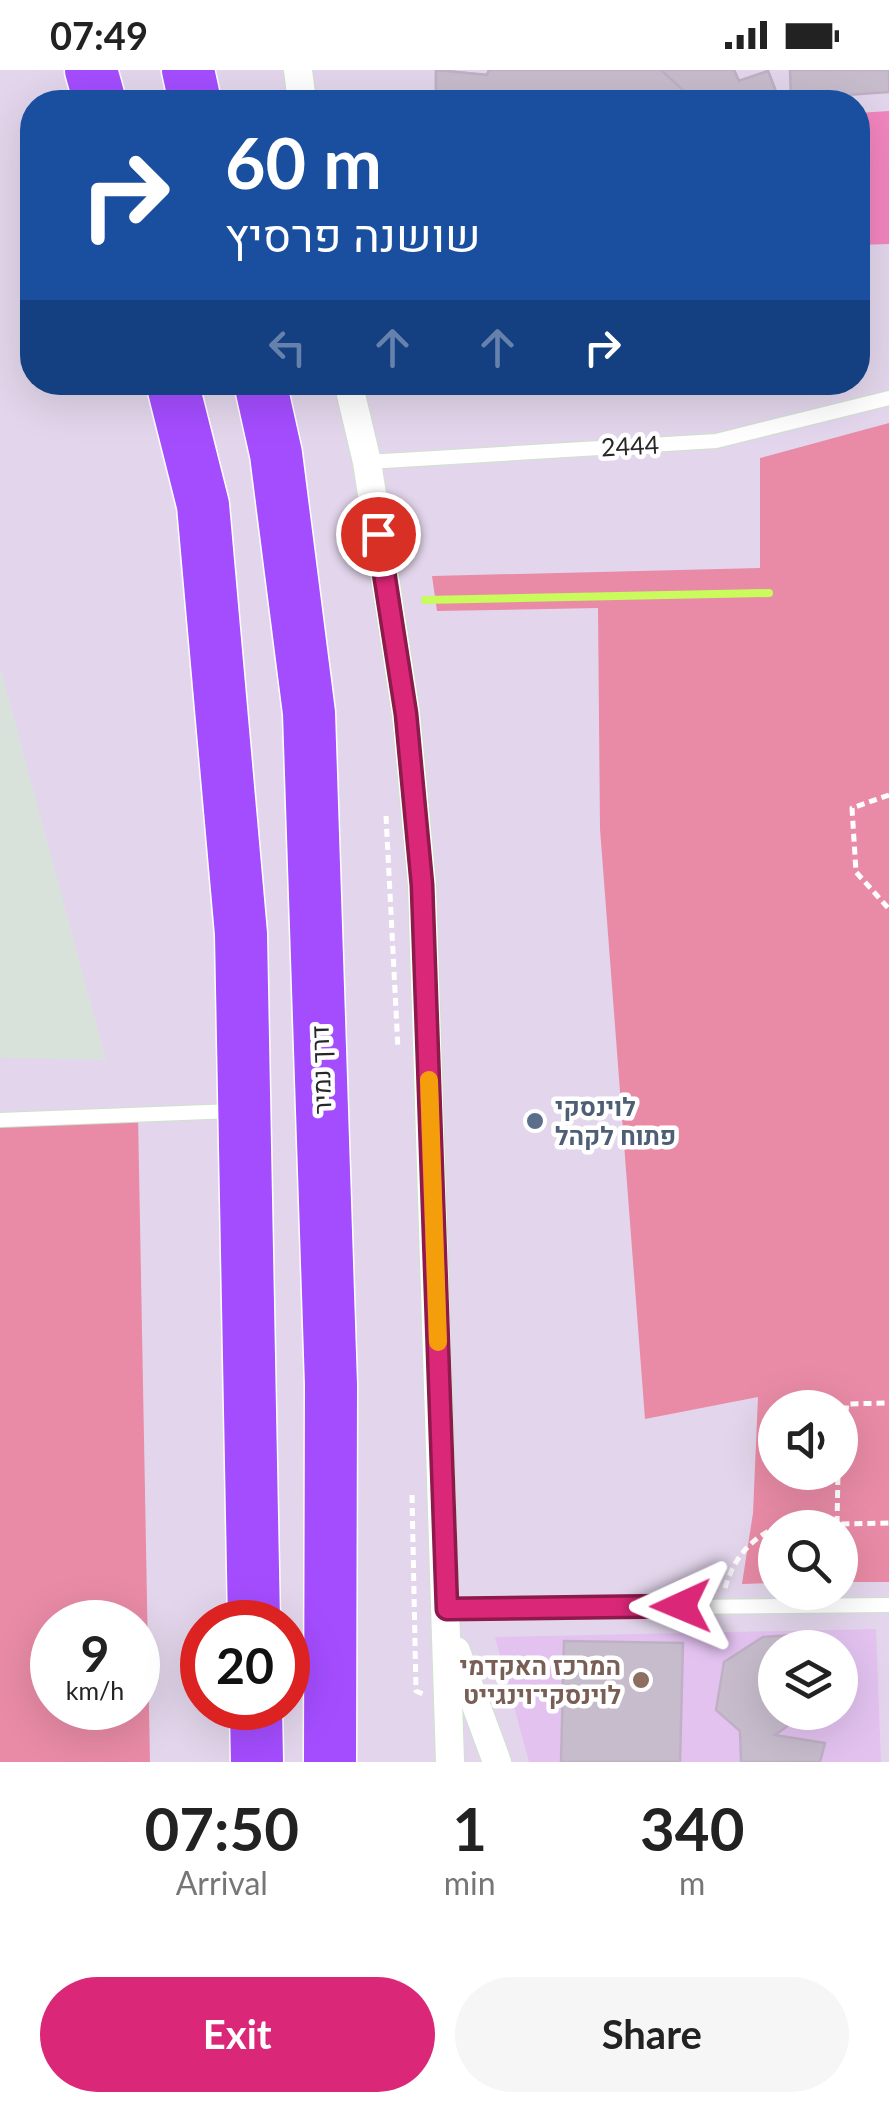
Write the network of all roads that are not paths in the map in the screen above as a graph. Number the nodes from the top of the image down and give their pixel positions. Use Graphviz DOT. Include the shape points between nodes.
graph roads {
  1 [pos="175,395"];
  2 [pos="263,395"];
  3 [pos="351,395"];
  4 [pos="889,398"];
  5 [pos="367,462"];
  6 [pos="244,1110"];
  7 [pos="0,1120"];
  8 [pos="254,1600"];
  9 [pos="889,1605"];
  10 [pos="448,1620"];
  11 [pos="256,1730"];
  12 [pos="257,1762"];
  13 [pos="330,1762"];
  14 [pos="450,1762"];
  15 [pos="498,1762"];
  1 -- 6 [label="highway" via="203,505 241,934"];
  2 -- 13 [label="highway, דרך נמיר" via="309,712 331,1385"];
  3 -- 5 [label="street"];
  4 -- 5 [label="lane, 2444" via="716,440"];
  5 -- 10 [label="street" via="406,714 422,885"];
  6 -- 7 [label="lane"];
  6 -- 8 [label="highway"];
  9 -- 10 [label="lane" via="720,1605"];
  10 -- 14 [label="street"];
  10 -- 15 [label="street"];
  11 -- 12 [label="highway"];
}
